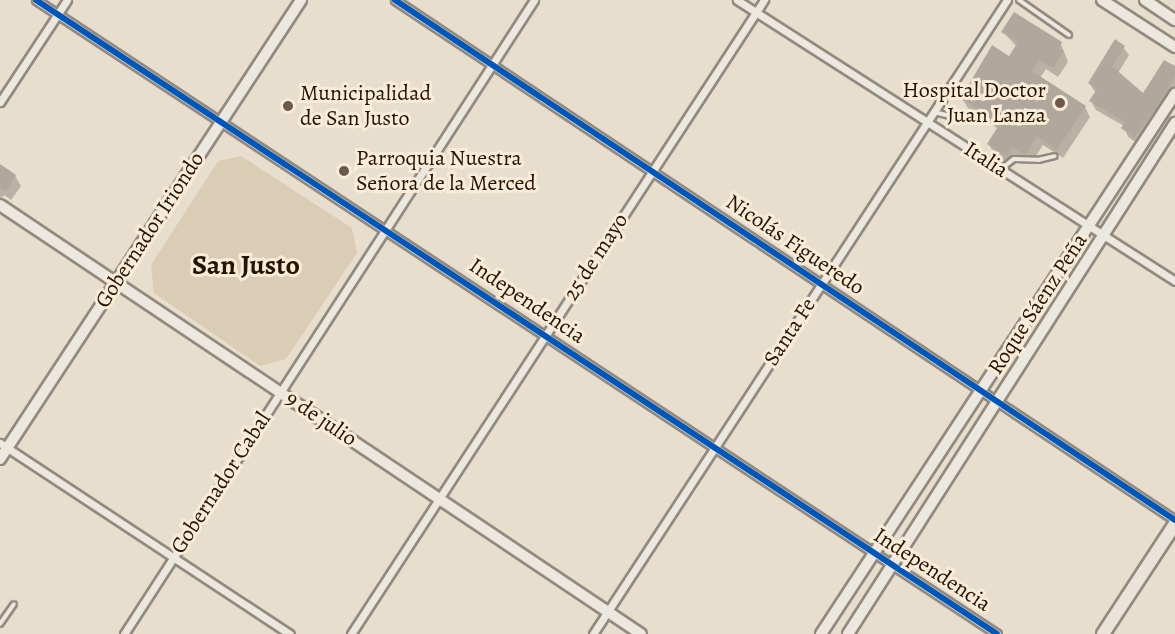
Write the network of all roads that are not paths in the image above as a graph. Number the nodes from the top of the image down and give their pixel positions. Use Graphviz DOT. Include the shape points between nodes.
graph roads {
  1 [pos="36,0"];
  2 [pos="67,0"];
  3 [pos="300,0"];
  4 [pos="395,0"];
  5 [pos="534,0"];
  6 [pos="737,0"];
  7 [pos="764,0"];
  8 [pos="1007,0"];
  9 [pos="1019,0"];
  10 [pos="1102,0"];
  11 [pos="1145,0"];
  12 [pos="756,12"];
  13 [pos="57,14"];
  14 [pos="1175,20"];
  15 [pos="1069,35"];
  16 [pos="1175,47"];
  17 [pos="492,65"];
  18 [pos="1175,94"];
  19 [pos="0,102"];
  20 [pos="934,112"];
  21 [pos="976,117"];
  22 [pos="221,121"];
  23 [pos="927,122"];
  24 [pos="1175,123"];
  25 [pos="1055,156"];
  26 [pos="1000,169"];
  27 [pos="652,171"];
  28 [pos="0,204"];
  29 [pos="1090,226"];
  30 [pos="386,230"];
  31 [pos="1102,235"];
  32 [pos="1175,281"];
  33 [pos="116,282"];
  34 [pos="822,284"];
  35 [pos="545,335"];
  36 [pos="981,391"];
  37 [pos="281,392"];
  38 [pos="997,401"];
  39 [pos="4,446"];
  40 [pos="715,448"];
  41 [pos="0,459"];
  42 [pos="439,498"];
  43 [pos="1175,522"];
  44 [pos="874,553"];
  45 [pos="174,557"];
  46 [pos="892,565"];
  47 [pos="14,604"];
  48 [pos="608,612"];
  49 [pos="0,624"];
  50 [pos="124,634"];
  51 [pos="291,634"];
  52 [pos="351,634"];
  53 [pos="593,634"];
  54 [pos="641,634"];
  55 [pos="821,634"];
  56 [pos="848,634"];
  57 [pos="997,634"];
  58 [pos="1103,634"];
  1 -- 13 [label="street, Independencia"];
  2 -- 13 [label="street"];
  3 -- 22 [label="main road, Gobernador Iriondo"];
  4 -- 17 [label="street, Nicolás Figueredo"];
  5 -- 17 [label="street, Gobernador Cabal"];
  6 -- 12 [label="street, Italia"];
  7 -- 12 [label="street, 25 de mayo"];
  8 -- 20 [label="street, Santa Fe"];
  9 -- 15 [label="lane"];
  10 -- 16 [label="main road"];
  11 -- 14 [label="main road"];
  12 -- 23 [label="street, Italia"];
  12 -- 27 [label="street, 25 de mayo"];
  13 -- 19 [label="street"];
  13 -- 22 [label="street, Independencia"];
  17 -- 27 [label="street, Nicolás Figueredo"];
  17 -- 30 [label="street, Gobernador Cabal"];
  18 -- 29 [label="main road, Roque Sáenz Peña"];
  20 -- 21 [label="lane" via="962,119"];
  20 -- 23 [label="street, Santa Fe"];
  22 -- 30 [label="street, Independencia"];
  22 -- 33 [label="main road, Gobernador Iriondo"];
  23 -- 26 [label="street, Italia"];
  23 -- 34 [label="street, Santa Fe"];
  24 -- 31 [label="main road, Roque Sáenz Peña"];
  25 -- 26 [label="lane" via="1014,159"];
  26 -- 29 [label="street, Italia"];
  27 -- 34 [label="street, Nicolás Figueredo"];
  27 -- 35 [label="street, 25 de mayo"];
  28 -- 33 [label="main road, 9 de julio"];
  29 -- 31 [label="street, Italia"];
  29 -- 36 [label="main road, Roque Sáenz Peña"];
  30 -- 35 [label="street, Independencia"];
  30 -- 37 [label="street, Gobernador Cabal"];
  31 -- 32 [label="street, Italia"];
  31 -- 38 [label="main road, Roque Sáenz Peña"];
  33 -- 37 [label="main road, 9 de julio"];
  33 -- 39 [label="main road, Gobernador Iriondo"];
  34 -- 36 [label="street, Nicolás Figueredo"];
  34 -- 40 [label="street, Santa Fe"];
  35 -- 40 [label="street, Independencia"];
  35 -- 42 [label="street, 25 de mayo"];
  36 -- 38 [label="street, Nicolás Figueredo"];
  36 -- 44 [label="main road, Roque Sáenz Peña"];
  37 -- 42 [label="main road, 9 de julio"];
  37 -- 45 [label="street, Gobernador Cabal"];
  38 -- 43 [label="street, Nicolás Figueredo"];
  38 -- 46 [label="main road, Roque Sáenz Peña"];
  39 -- 41 [label="main road, Gobernador Iriondo"];
  39 -- 45 [label="street"];
  40 -- 44 [label="street, Independencia"];
  40 -- 48 [label="street, Santa Fe"];
  42 -- 48 [label="main road, 9 de julio"];
  42 -- 52 [label="street, 25 de mayo"];
  43 -- 58 [label="highway"];
  44 -- 46 [label="street, Independencia"];
  44 -- 55 [label="main road, Roque Sáenz Peña"];
  45 -- 50 [label="street, Gobernador Cabal"];
  45 -- 51 [label="street"];
  46 -- 56 [label="main road, Roque Sáenz Peña"];
  46 -- 57 [label="street, Independencia"];
  47 -- 49 [label="lane"];
  48 -- 53 [label="street, Santa Fe"];
  48 -- 54 [label="main road, 9 de julio"];
}
